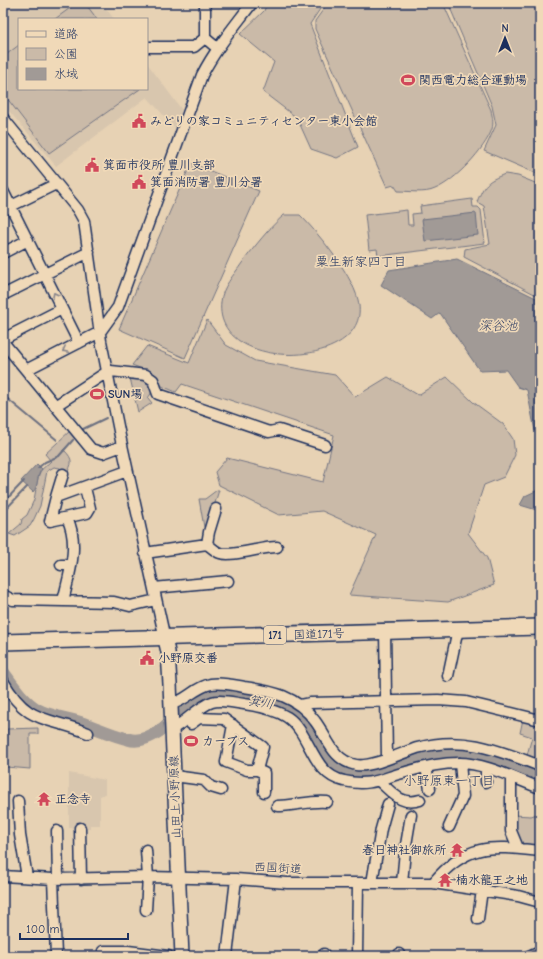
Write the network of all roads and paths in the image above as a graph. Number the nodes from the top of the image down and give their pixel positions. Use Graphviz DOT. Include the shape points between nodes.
graph roads {
  1 [pos="205,3"];
  2 [pos="252,3"];
  3 [pos="205,38"];
  4 [pos="148,47"];
  5 [pos="217,48"];
  6 [pos="4,121"];
  7 [pos="56,184"];
  8 [pos="3,191"];
  9 [pos="7,208"];
  10 [pos="28,240"];
  11 [pos="89,252"];
  12 [pos="3,253"];
  13 [pos="45,274"];
  14 [pos="3,295"];
  15 [pos="62,309"];
  16 [pos="100,332"];
  17 [pos="3,341"];
  18 [pos="79,343"];
  19 [pos="26,370"];
  20 [pos="107,372"];
  21 [pos="56,406"];
  22 [pos="325,445"];
  23 [pos="122,446"];
  24 [pos="128,471"];
  25 [pos="63,474"];
  26 [pos="85,488"];
  27 [pos="56,498"];
  28 [pos="216,509"];
  29 [pos="67,518"];
  30 [pos="207,544"];
  31 [pos="277,547"];
  32 [pos="146,553"];
  33 [pos="61,565"];
  34 [pos="72,565"];
  35 [pos="228,581"];
  36 [pos="154,588"];
  37 [pos="3,595"];
  38 [pos="156,600"];
  39 [pos="63,602"];
  40 [pos="540,627"];
  41 [pos="458,629"];
  42 [pos="385,632"];
  43 [pos="165,639"];
  44 [pos="3,642"];
  45 [pos="448,676"];
  46 [pos="3,682"];
  47 [pos="385,701"];
  48 [pos="300,705"];
  49 [pos="171,708"];
  50 [pos="540,720"];
  51 [pos="233,725"];
  52 [pos="172,731"];
  53 [pos="88,733"];
  54 [pos="387,758"];
  55 [pos="460,763"];
  56 [pos="540,766"];
  57 [pos="426,767"];
  58 [pos="486,768"];
  59 [pos="257,770"];
  60 [pos="174,776"];
  61 [pos="511,777"];
  62 [pos="379,782"];
  63 [pos="486,782"];
  64 [pos="430,788"];
  65 [pos="540,788"];
  66 [pos="221,790"];
  67 [pos="264,792"];
  68 [pos="18,800"];
  69 [pos="420,800"];
  70 [pos="327,802"];
  71 [pos="388,804"];
  72 [pos="277,806"];
  73 [pos="411,815"];
  74 [pos="450,827"];
  75 [pos="80,828"];
  76 [pos="57,831"];
  77 [pos="518,848"];
  78 [pos="146,850"];
  79 [pos="540,851"];
  80 [pos="3,876"];
  81 [pos="28,877"];
  82 [pos="148,877"];
  83 [pos="56,878"];
  84 [pos="178,878"];
  85 [pos="81,879"];
  86 [pos="236,879"];
  87 [pos="358,883"];
  88 [pos="372,883"];
  89 [pos="402,883"];
  90 [pos="433,883"];
  91 [pos="482,890"];
  92 [pos="540,902"];
  93 [pos="146,910"];
  94 [pos="478,919"];
  95 [pos="540,951"];
  96 [pos="56,956"];
  97 [pos="104,956"];
  98 [pos="168,956"];
  99 [pos="182,956"];
  100 [pos="227,956"];
  101 [pos="357,956"];
  102 [pos="529,956"];
  1 -- 3 [label="street"];
  2 -- 5 [label="street"];
  3 -- 4 [label="street" via="194,47"];
  3 -- 5 [label="street"];
  5 -- 16 [label="street" via="202,75 118,307"];
  6 -- 7 [label="street"];
  7 -- 9 [label="street"];
  7 -- 11 [label="street" via="84,221"];
  8 -- 9 [label="street"];
  9 -- 10 [label="street"];
  10 -- 12 [label="street"];
  10 -- 13 [label="street"];
  11 -- 13 [label="street"];
  11 -- 16 [label="street"];
  13 -- 14 [label="street"];
  15 -- 13 [label="street, one-way"];
  15 -- 17 [label="street"];
  15 -- 18 [label="street"];
  16 -- 18 [label="street"];
  16 -- 20 [label="street"];
  17 -- 19 [label="street"];
  18 -- 19 [label="street, one-way"];
  19 -- 21 [label="street"];
  20 -- 21 [label="street"];
  20 -- 22 [label="street" via="146,375 153,380 158,394 269,432 279,430"];
  20 -- 23 [label="street"];
  21 -- 23 [label="street" via="91,450 103,453"];
  23 -- 24 [label="street"];
  24 -- 26 [label="street"];
  24 -- 32 [label="street"];
  25 -- 27 [label="street"];
  26 -- 27 [label="street"];
  26 -- 29 [label="street" via="90,508 87,513"];
  27 -- 29 [label="street" via="50,521"];
  28 -- 30 [label="street"];
  29 -- 34 [label="street" via="72,528"];
  30 -- 31 [label="street" via="221,553 236,554 264,547"];
  30 -- 32 [label="street"];
  32 -- 36 [label="street"];
  33 -- 34 [label="street"];
  34 -- 39 [label="street"];
  35 -- 36 [label="street"];
  36 -- 38 [label="street"];
  37 -- 39 [label="street" via="13,600"];
  38 -- 39 [label="street" via="130,606 114,602"];
  38 -- 43 [label="street"];
  40 -- 41 [label="highway, 国道171号 / 171"];
  41 -- 42 [label="highway, 国道171号 / 171"];
  41 -- 45 [label="street"];
  42 -- 43 [label="highway, 国道171号 / 171"];
  42 -- 47 [label="street"];
  43 -- 44 [label="highway, 国道171号 / 171"];
  43 -- 49 [label="main road, 山田上小野原線"];
  46 -- 53 [label="street" via="12,697 33,716"];
  47 -- 48 [label="street"];
  47 -- 50 [label="street" via="466,702"];
  47 -- 54 [label="street"];
  48 -- 49 [label="street" via="271,690 222,683 196,689"];
  48 -- 54 [label="street" via="315,720 332,752 343,761 357,765 372,764"];
  49 -- 52 [label="main road, 山田上小野原線"];
  51 -- 52 [label="street" via="224,719 199,718"];
  51 -- 59 [label="street" via="262,747"];
  51 -- 59 [label="street" via="226,762 247,770"];
  52 -- 60 [label="main road, 山田上小野原線"];
  52 -- 62 [label="street" via="205,704 213,701 270,709 288,718 298,728 320,766 331,775 342,781"];
  54 -- 56 [label="street" via="443,743 469,743 494,748"];
  55 -- 57 [label="street"];
  55 -- 58 [label="street"];
  55 -- 74 [label="street" via="463,796"];
  57 -- 62 [label="street"];
  57 -- 64 [label="street"];
  58 -- 61 [label="street"];
  58 -- 63 [label="street"];
  59 -- 67 [label="street" via="264,773"];
  60 -- 66 [label="street" via="204,780 211,787"];
  60 -- 84 [label="main road, 山田上小野原線"];
  61 -- 65 [label="street"];
  61 -- 77 [label="street" via="511,831"];
  62 -- 69 [label="street" via="402,800 411,803"];
  68 -- 81 [label="street" via="20,835"];
  70 -- 72 [label="street"];
  71 -- 88 [label="street" via="380,829"];
  73 -- 89 [label="street"];
  75 -- 85 [label="street"];
  76 -- 83 [label="street"];
  77 -- 79 [label="street"];
  77 -- 90 [label="street" via="497,846 472,852"];
  78 -- 82 [label="street"];
  80 -- 81 [label="street, 西国街道"];
  81 -- 83 [label="street, 西国街道"];
  82 -- 84 [label="street, 西国街道"];
  82 -- 85 [label="street, 西国街道"];
  82 -- 93 [label="street"];
  83 -- 85 [label="street, 西国街道"];
  83 -- 96 [label="street"];
  84 -- 86 [label="street, 西国街道"];
  84 -- 99 [label="main road, 山田上小野原線"];
  86 -- 87 [label="street, 西国街道" via="287,883"];
  86 -- 100 [label="street"];
  87 -- 88 [label="street, 西国街道"];
  87 -- 101 [label="street"];
  88 -- 89 [label="street, 西国街道"];
  89 -- 90 [label="street, 西国街道"];
  90 -- 91 [label="street, 西国街道"];
  91 -- 92 [label="street, 西国街道"];
  91 -- 94 [label="street"];
  95 -- 102 [label="street"];
  97 -- 98 [label="street" via="103,951"];
}
